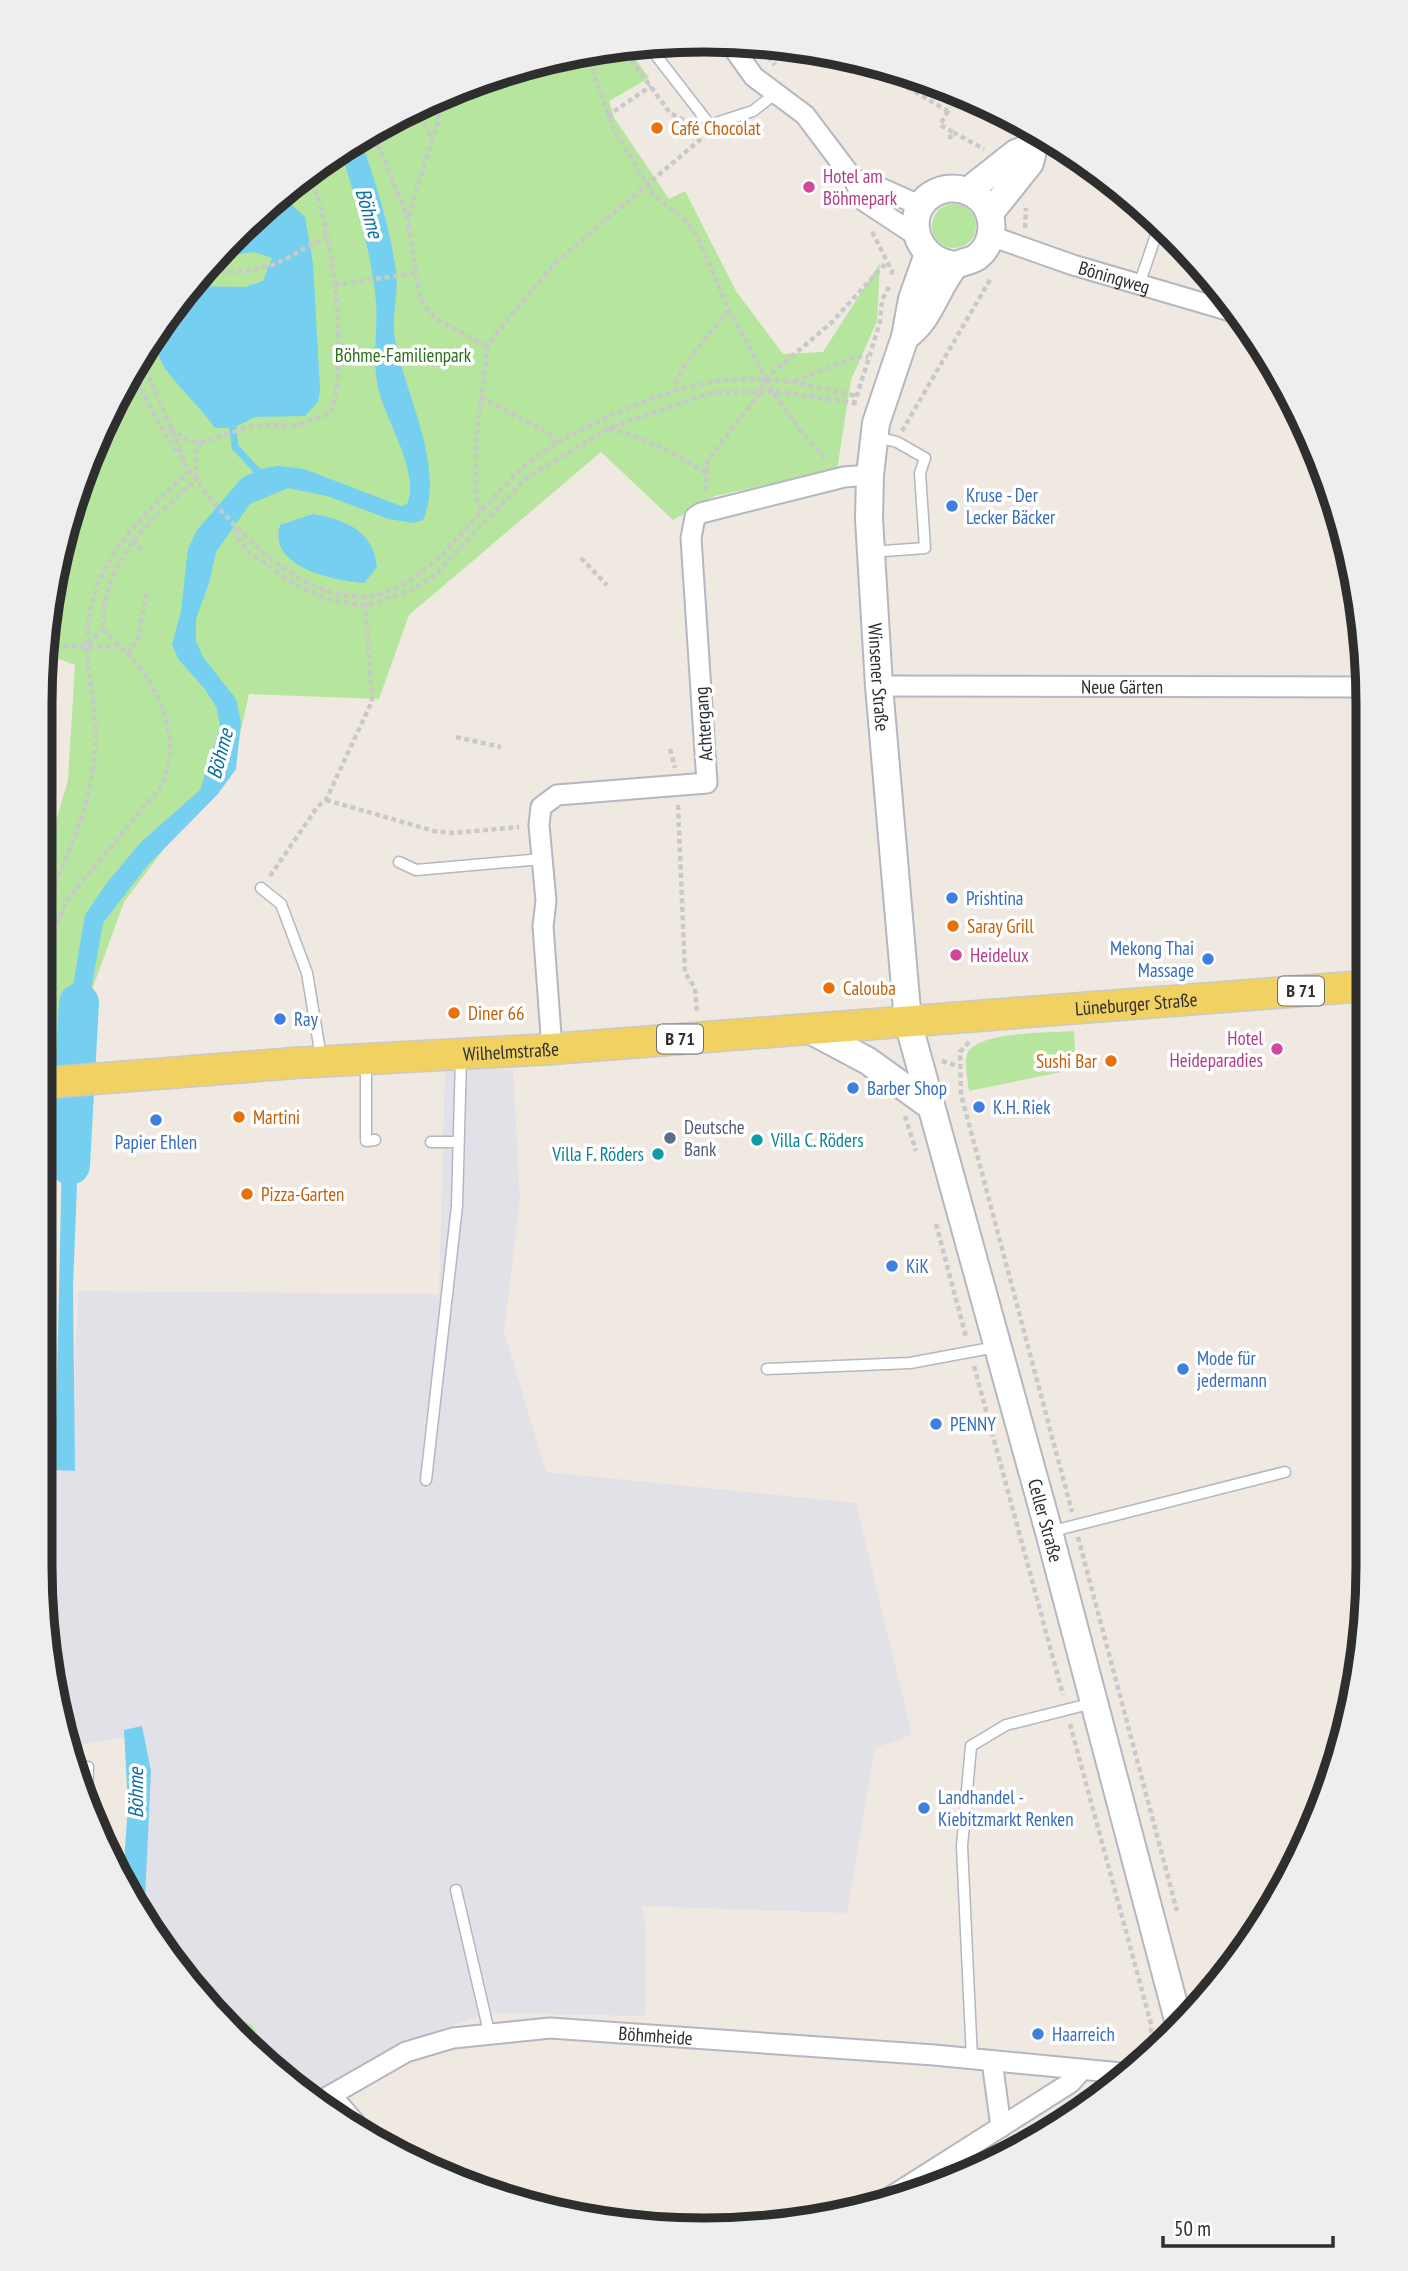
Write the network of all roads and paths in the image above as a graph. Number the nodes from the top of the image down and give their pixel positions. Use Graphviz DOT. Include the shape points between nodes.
graph roads {
  1 [pos="737,54"];
  2 [pos="655,55"];
  3 [pos="629,57"];
  4 [pos="589,63"];
  5 [pos="900,83"];
  6 [pos="650,86"];
  7 [pos="777,92"];
  8 [pos="438,110"];
  9 [pos="607,116"];
  10 [pos="421,118"];
  11 [pos="688,125"];
  12 [pos="953,132"];
  13 [pos="694,133"];
  14 [pos="948,139"];
  15 [pos="432,140"];
  16 [pos="377,141"];
  17 [pos="1035,143"];
  18 [pos="1037,144"];
  19 [pos="984,149"];
  20 [pos="854,180"];
  21 [pos="313,183"];
  22 [pos="647,184"];
  23 [pos="968,191"];
  24 [pos="1027,201"];
  25 [pos="921,206"];
  26 [pos="407,217"];
  27 [pos="990,224"];
  28 [pos="869,226"];
  29 [pos="1025,233"];
  30 [pos="1156,235"];
  31 [pos="326,237"];
  32 [pos="922,245"];
  33 [pos="887,262"];
  34 [pos="955,265"];
  35 [pos="995,271"];
  36 [pos="216,272"];
  37 [pos="416,273"];
  38 [pos="334,285"];
  39 [pos="1139,285"];
  40 [pos="1222,309"];
  41 [pos="729,310"];
  42 [pos="905,337"];
  43 [pos="488,347"];
  44 [pos="868,357"];
  45 [pos="145,369"];
  46 [pos="764,379"];
  47 [pos="138,381"];
  48 [pos="791,382"];
  49 [pos="762,390"];
  50 [pos="775,391"];
  51 [pos="675,393"];
  52 [pos="480,396"];
  53 [pos="857,396"];
  54 [pos="855,403"];
  55 [pos="852,415"];
  56 [pos="608,428"];
  57 [pos="170,429"];
  58 [pos="902,430"];
  59 [pos="874,436"];
  60 [pos="201,443"];
  61 [pos="556,443"];
  62 [pos="834,467"];
  63 [pos="190,471"];
  64 [pos="705,474"];
  65 [pos="870,475"];
  66 [pos="196,480"];
  67 [pos="707,497"];
  68 [pos="481,510"];
  69 [pos="235,528"];
  70 [pos="133,540"];
  71 [pos="142,550"];
  72 [pos="871,552"];
  73 [pos="581,558"];
  74 [pos="607,585"];
  75 [pos="147,592"];
  76 [pos="365,598"];
  77 [pos="365,606"];
  78 [pos="103,629"];
  79 [pos="87,645"];
  80 [pos="55,646"];
  81 [pos="118,647"];
  82 [pos="128,654"];
  83 [pos="879,686"];
  84 [pos="1355,687"];
  85 [pos="456,737"];
  86 [pos="501,747"];
  87 [pos="677,785"];
  88 [pos="326,800"];
  89 [pos="523,826"];
  90 [pos="542,859"];
  91 [pos="398,862"];
  92 [pos="261,888"];
  93 [pos="52,891"];
  94 [pos="52,937"];
  95 [pos="1356,987"];
  96 [pos="908,1021"];
  97 [pos="808,1029"];
  98 [pos="698,1037"];
  99 [pos="552,1049"];
  100 [pos="462,1053"];
  101 [pos="366,1058"];
  102 [pos="321,1061"];
  103 [pos="52,1082"];
  104 [pos="929,1105"];
  105 [pos="904,1114"];
  106 [pos="375,1140"];
  107 [pos="431,1142"];
  108 [pos="458,1142"];
  109 [pos="918,1157"];
  110 [pos="936,1222"];
  111 [pos="997,1347"];
  112 [pos="971,1352"];
  113 [pos="766,1370"];
  114 [pos="1284,1472"];
  115 [pos="426,1480"];
  116 [pos="1049,1532"];
  117 [pos="1094,1703"];
  118 [pos="1066,1710"];
  119 [pos="88,1767"];
  120 [pos="88,1778"];
  121 [pos="456,1890"];
  122 [pos="1177,2015"];
  123 [pos="489,2032"];
  124 [pos="1151,2041"];
  125 [pos="972,2059"];
  126 [pos="992,2061"];
  127 [pos="1082,2070"];
  128 [pos="1115,2073"];
  129 [pos="327,2098"];
  130 [pos="1001,2127"];
  131 [pos="909,2185"];
  1 -- 7 [label="street" via="754,77"];
  2 -- 7 [label="lane" via="710,125 753,111"];
  3 -- 6 [label="path"];
  4 -- 9 [label="path"];
  5 -- 12 [label="path" via="949,109 940,125"];
  6 -- 9 [label="path"];
  6 -- 11 [label="path" via="670,113"];
  7 -- 20 [label="street" via="805,115"];
  8 -- 15 [label="path"];
  9 -- 22 [label="path"];
  10 -- 15 [label="path"];
  12 -- 14 [label="path"];
  12 -- 19 [label="path"];
  13 -- 22 [label="path" via="700,140"];
  15 -- 26 [label="path"];
  16 -- 26 [label="path"];
  17 -- 23 [label="main road, Winsener Straße"];
  18 -- 27 [label="main road, Winsener Straße" via="1030,163"];
  20 -- 25 [label="street"];
  20 -- 32 [label="street" via="864,201"];
  21 -- 31 [label="path"];
  22 -- 41 [label="path" via="696,234"];
  22 -- 43 [label="path" via="555,263"];
  23 -- 25 [label="main road" via="947,189"];
  23 -- 27 [label="main road" via="977,196"];
  24 -- 29 [label="path"];
  25 -- 32 [label="main road, Winsener Straße" via="916,221"];
  26 -- 37 [label="path"];
  27 -- 34 [label="main road, Winsener Straße" via="978,256"];
  27 -- 39 [label="street, Böningweg"];
  28 -- 33 [label="path"];
  30 -- 39 [label="lane"];
  31 -- 36 [label="path" via="276,264"];
  31 -- 38 [label="path"];
  32 -- 34 [label="main road" via="936,260"];
  32 -- 42 [label="main road, Winsener Straße"];
  33 -- 44 [label="path" via="892,275"];
  33 -- 46 [label="path" via="830,324"];
  34 -- 42 [label="main road, Winsener Straße" via="920,327"];
  35 -- 58 [label="path"];
  37 -- 38 [label="path"];
  37 -- 43 [label="path" via="428,311"];
  38 -- 60 [label="path" via="339,358 338,393 331,413 298,425 254,425"];
  39 -- 40 [label="street, Böningweg"];
  41 -- 46 [label="path"];
  41 -- 51 [label="path" via="688,362 674,384"];
  42 -- 59 [label="main road, Winsener Straße"];
  43 -- 52 [label="path"];
  44 -- 48 [label="path" via="858,356"];
  44 -- 53 [label="path"];
  45 -- 57 [label="path"];
  46 -- 48 [label="path"];
  46 -- 49 [label="path"];
  46 -- 50 [label="path"];
  46 -- 51 [label="path" via="724,380"];
  47 -- 63 [label="path" via="159,428"];
  48 -- 53 [label="path"];
  49 -- 50 [label="path"];
  49 -- 56 [label="path" via="709,393"];
  49 -- 64 [label="path" via="714,449"];
  50 -- 54 [label="path"];
  50 -- 62 [label="path" via="802,433"];
  51 -- 61 [label="path"];
  52 -- 61 [label="path" via="550,434"];
  52 -- 68 [label="path" via="476,496"];
  53 -- 54 [label="path"];
  54 -- 55 [label="path"];
  56 -- 64 [label="path" via="677,454"];
  56 -- 77 [label="path" via="524,479 436,573 414,589"];
  57 -- 60 [label="path"];
  57 -- 63 [label="path"];
  59 -- 65 [label="main road, Winsener Straße"];
  59 -- 72 [label="lane" via="898,442 925,458 920,473 925,548"];
  60 -- 66 [label="path" via="195,452"];
  61 -- 68 [label="path" via="518,472"];
  63 -- 66 [label="path"];
  63 -- 79 [label="path" via="136,522 107,562 90,616"];
  64 -- 67 [label="path"];
  65 -- 72 [label="main road, Winsener Straße"];
  65 -- 87 [label="street, Achtergang" via="844,477 695,517 691,538 707,783"];
  66 -- 69 [label="path"];
  66 -- 70 [label="path"];
  68 -- 76 [label="path" via="430,565 391,590"];
  69 -- 76 [label="path" via="300,577 335,593"];
  69 -- 77 [label="path" via="250,553 293,583 326,599"];
  70 -- 71 [label="path"];
  70 -- 78 [label="path" via="114,570"];
  72 -- 83 [label="main road, Winsener Straße"];
  73 -- 74 [label="path"];
  75 -- 82 [label="path" via="138,639"];
  76 -- 77 [label="path"];
  77 -- 88 [label="path" via="372,701"];
  78 -- 79 [label="path"];
  78 -- 81 [label="path"];
  79 -- 80 [label="path"];
  79 -- 81 [label="path"];
  79 -- 93 [label="path" via="96,714 89,795 71,852"];
  81 -- 82 [label="path"];
  82 -- 94 [label="path" via="164,711 171,750 167,774 67,900"];
  83 -- 84 [label="street, Neue Gärten"];
  83 -- 96 [label="main road, Winsener Straße"];
  85 -- 86 [label="path"];
  87 -- 90 [label="street, Achtergang" via="550,798 540,814"];
  87 -- 98 [label="path" via="685,973 695,988"];
  88 -- 89 [label="path" via="434,831"];
  88 -- 92 [label="path"];
  90 -- 91 [label="lane" via="416,870"];
  90 -- 99 [label="street, Achtergang"];
  92 -- 102 [label="lane" via="281,904 307,973"];
  95 -- 96 [label="main road, Lüneburger Straße / B 71"];
  96 -- 97 [label="main road, Wilhelmstraße / B 71"];
  96 -- 104 [label="main road, Celler Straße"];
  97 -- 98 [label="main road, Wilhelmstraße / B 71"];
  97 -- 104 [label="main road" via="868,1061"];
  98 -- 99 [label="main road, Wilhelmstraße / B 71"];
  99 -- 100 [label="main road, Wilhelmstraße / B 71"];
  100 -- 101 [label="main road, Wilhelmstraße / B 71"];
  100 -- 108 [label="lane"];
  101 -- 102 [label="main road, Wilhelmstraße / B 71"];
  101 -- 106 [label="lane" via="366,1141"];
  102 -- 103 [label="main road, Wilhelmstraße / B 71"];
  104 -- 111 [label="main road, Celler Straße"];
  105 -- 109 [label="path"];
  107 -- 108 [label="lane"];
  108 -- 115 [label="lane" via="457,1206"];
  110 -- 112 [label="path"];
  111 -- 112 [label="lane"];
  111 -- 116 [label="main road, Celler Straße"];
  112 -- 113 [label="lane" via="910,1363"];
  112 -- 118 [label="path"];
  114 -- 116 [label="lane"];
  116 -- 117 [label="main road, Celler Straße"];
  117 -- 118 [label="lane"];
  117 -- 122 [label="main road, Celler Straße"];
  118 -- 124 [label="path" via="1151,2024"];
  118 -- 125 [label="lane" via="1006,1725 971,1746 961,1846"];
  119 -- 120 [label="lane"];
  121 -- 123 [label="lane"];
  123 -- 125 [label="street, Böhmheide" via="550,2028"];
  123 -- 129 [label="street, Böhmheide" via="406,2052"];
  125 -- 126 [label="street, Böhmheide"];
  126 -- 127 [label="street, Böhmheide"];
  126 -- 130 [label="street"];
  127 -- 128 [label="street, Böhmheide"];
  127 -- 130 [label="street" via="1070,2083"];
  130 -- 131 [label="street"];
}
